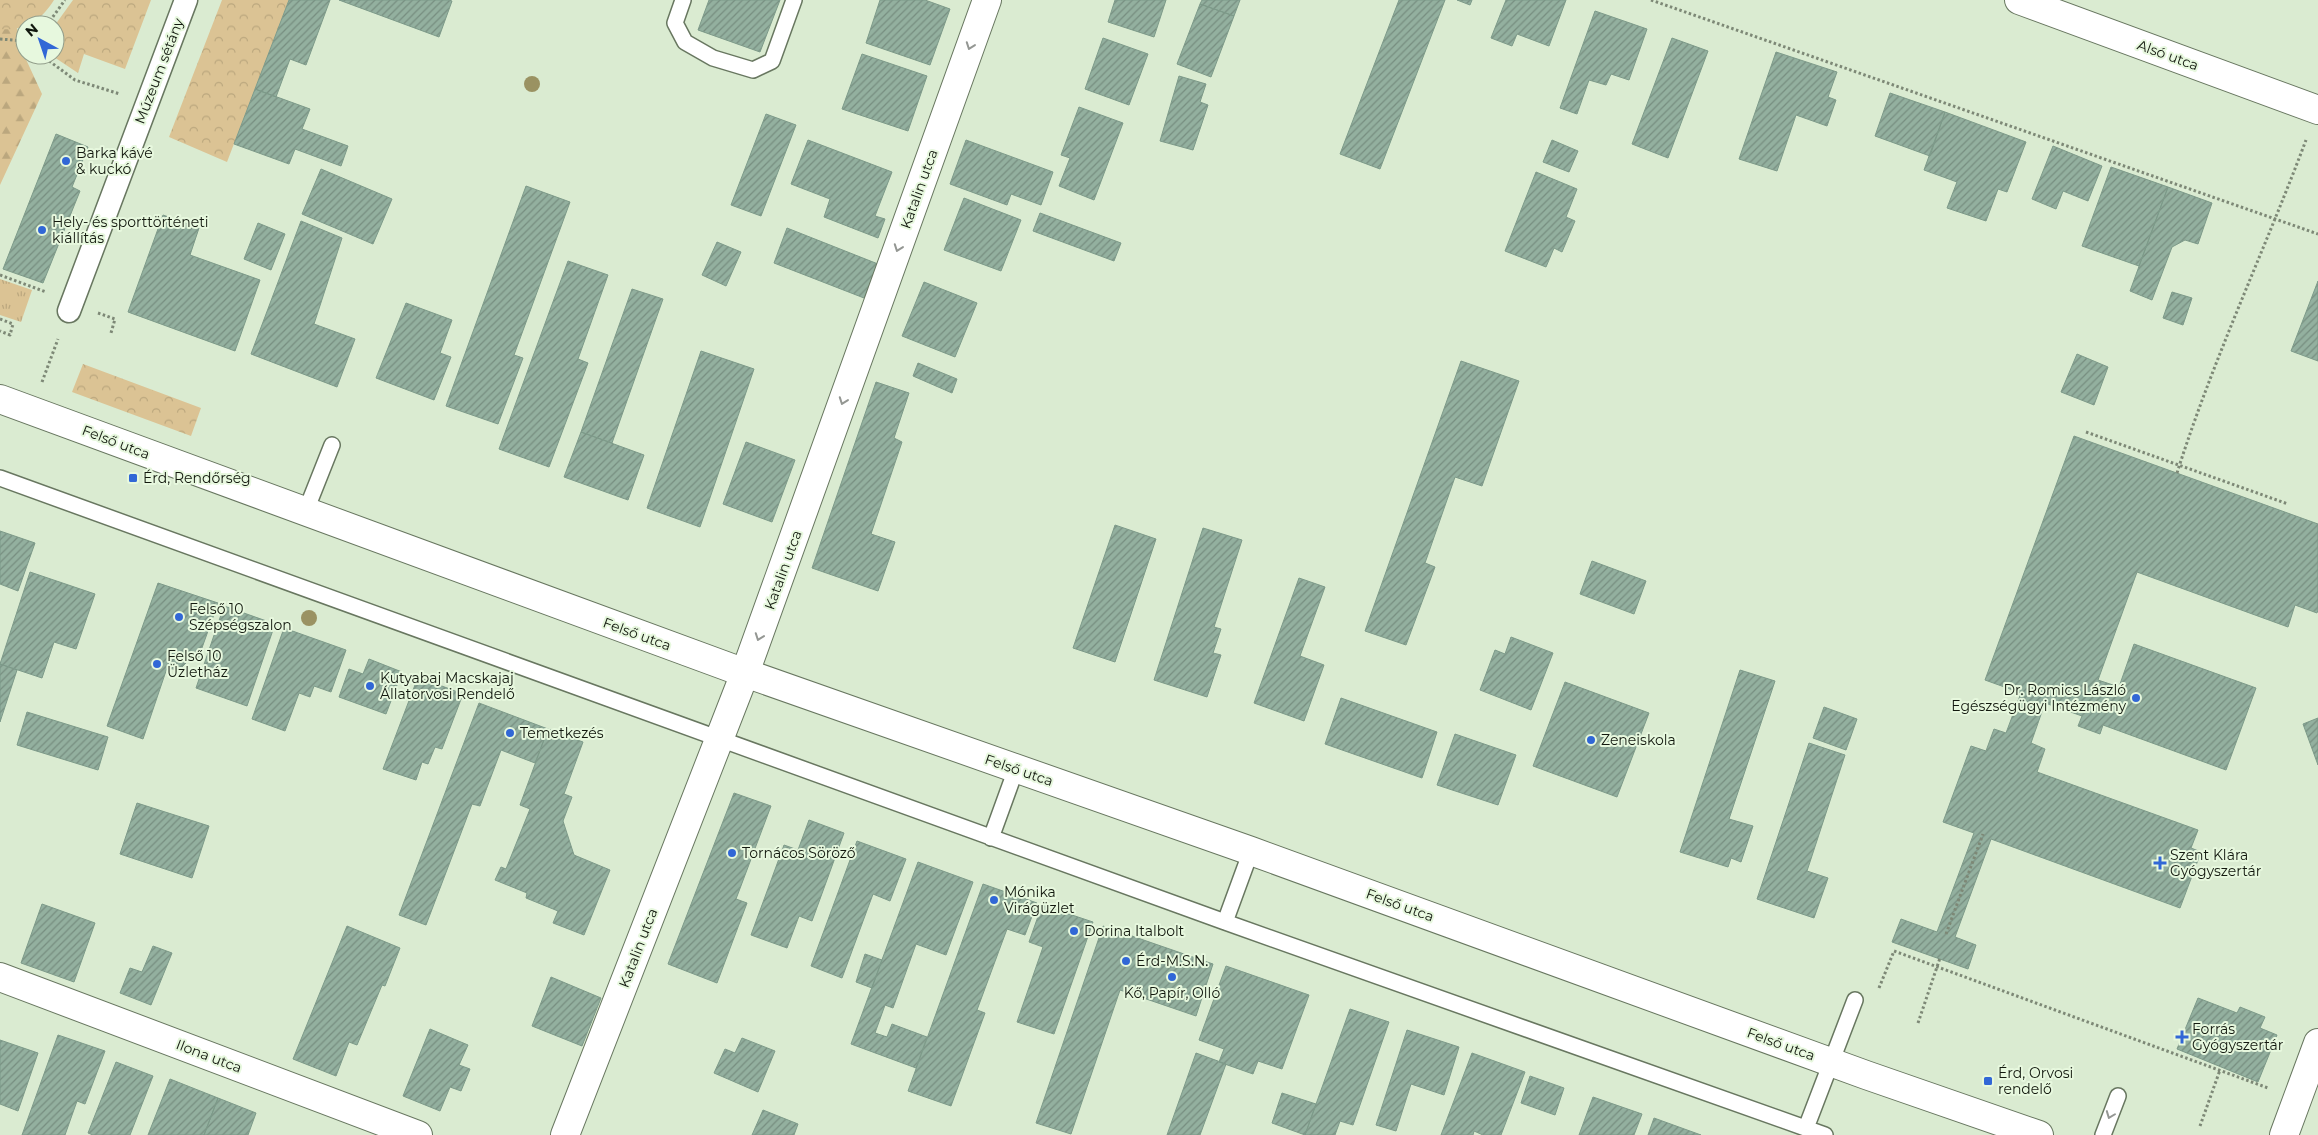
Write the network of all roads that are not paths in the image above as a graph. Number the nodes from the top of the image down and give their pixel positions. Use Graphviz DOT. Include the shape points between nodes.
graph roads {
  1 [pos="186,0"];
  2 [pos="683,0"];
  3 [pos="794,0"];
  4 [pos="987,0"];
  5 [pos="2019,0"];
  6 [pos="2318,110"];
  7 [pos="69,310"];
  8 [pos="0,399"];
  9 [pos="332,445"];
  10 [pos="0,478"];
  11 [pos="305,513"];
  12 [pos="746,673"];
  13 [pos="720,738"];
  14 [pos="1016,769"];
  15 [pos="991,838"];
  16 [pos="1251,851"];
  17 [pos="1225,922"];
  18 [pos="0,977"];
  19 [pos="1855,1000"];
  20 [pos="2318,1043"];
  21 [pos="1831,1062"];
  22 [pos="2118,1096"];
  23 [pos="1806,1128"];
  24 [pos="418,1135"];
  25 [pos="565,1135"];
  26 [pos="1825,1135"];
  27 [pos="2039,1135"];
  28 [pos="2103,1135"];
  29 [pos="2284,1135"];
  1 -- 7 [label="street, Múzeum sétány"];
  2 -- 3 [label="lane" via="675,23 685,42 713,58 754,70 772,61"];
  4 -- 12 [label="street, Katalin utca, one-way"];
  5 -- 6 [label="street, Alsó utca"];
  8 -- 11 [label="street, Felső utca"];
  9 -- 11 [label="lane"];
  10 -- 13 [label="lane"];
  11 -- 12 [label="street, Felső utca"];
  12 -- 13 [label="street, Katalin utca"];
  12 -- 14 [label="street, Felső utca"];
  13 -- 15 [label="lane"];
  13 -- 25 [label="street, Katalin utca"];
  14 -- 15 [label="lane"];
  14 -- 16 [label="street, Felső utca"];
  15 -- 17 [label="lane"];
  16 -- 17 [label="lane"];
  16 -- 21 [label="street, Felső utca"];
  17 -- 23 [label="lane"];
  18 -- 24 [label="street, Ilona utca"];
  19 -- 21 [label="lane"];
  20 -- 29 [label="street"];
  21 -- 23 [label="lane"];
  21 -- 27 [label="street, Felső utca"];
  22 -- 28 [label="lane, one-way"];
  23 -- 26 [label="lane"];
}
